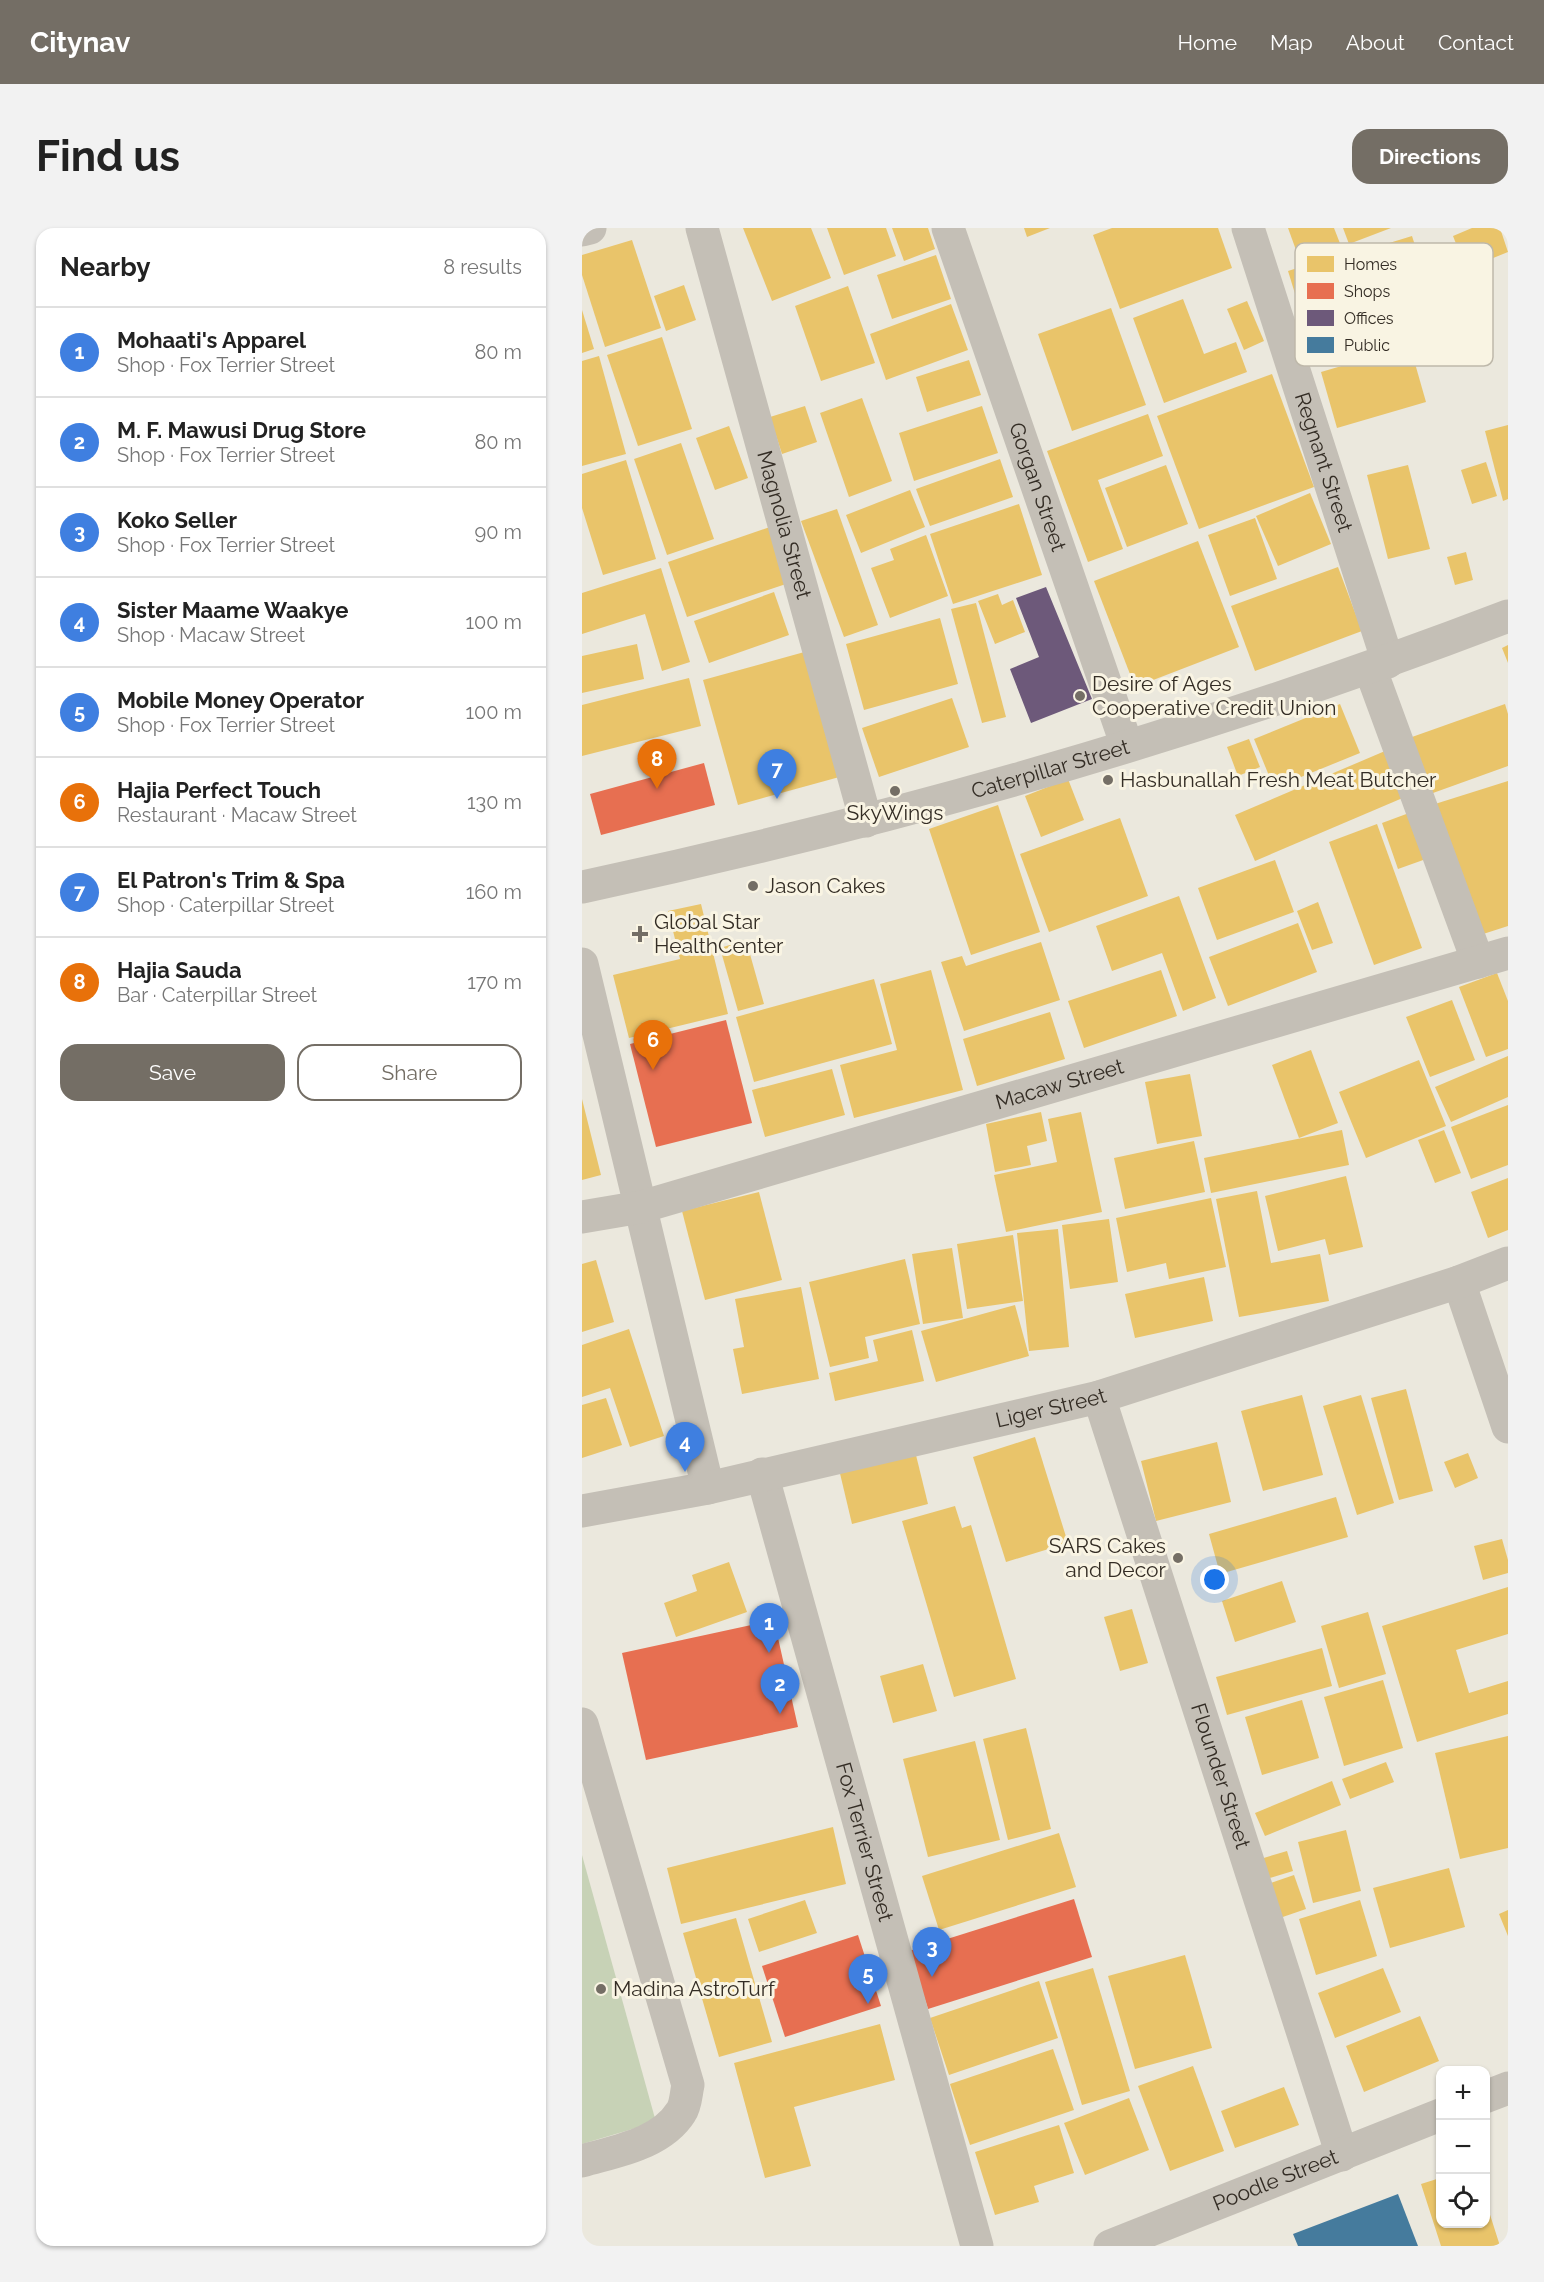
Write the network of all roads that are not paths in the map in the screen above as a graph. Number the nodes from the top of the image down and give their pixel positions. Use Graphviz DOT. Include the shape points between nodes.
graph roads {
  1 [pos="590,228"];
  2 [pos="702,228"];
  3 [pos="948,228"];
  4 [pos="1248,228"];
  5 [pos="582,230"];
  6 [pos="1508,616"];
  7 [pos="1379,665"];
  8 [pos="1126,746"];
  9 [pos="866,821"];
  10 [pos="582,887"];
  11 [pos="1493,957"];
  12 [pos="582,964"];
  13 [pos="641,1207"];
  14 [pos="582,1217"];
  15 [pos="1508,1263"];
  16 [pos="1459,1282"];
  17 [pos="1099,1397"];
  18 [pos="1508,1427"];
  19 [pos="762,1474"];
  20 [pos="708,1488"];
  21 [pos="582,1511"];
  22 [pos="582,1724"];
  23 [pos="1508,2088"];
  24 [pos="1490,2095"];
  25 [pos="1436,2117"];
  26 [pos="1342,2155"];
  27 [pos="582,2161"];
  28 [pos="977,2246"];
  29 [pos="1110,2246"];
  1 -- 5 [label="street"];
  2 -- 9 [label="street, Magnolia Street"];
  3 -- 8 [label="street, Gorgan Street"];
  4 -- 7 [label="street, Regnant Street"];
  6 -- 7 [label="street, Caterpillar Street"];
  7 -- 8 [label="street, Caterpillar Street"];
  7 -- 11 [label="street, Macaw Street"];
  8 -- 9 [label="street, Caterpillar Street"];
  9 -- 10 [label="street, Caterpillar Street"];
  11 -- 13 [label="street, Macaw Street"];
  12 -- 13 [label="street"];
  13 -- 14 [label="street, Macaw Street"];
  13 -- 20 [label="street"];
  15 -- 16 [label="street, Liger Street"];
  16 -- 17 [label="street, Liger Street"];
  16 -- 18 [label="street"];
  17 -- 19 [label="street, Liger Street"];
  17 -- 26 [label="street, Flounder Street"];
  19 -- 20 [label="street, Liger Street"];
  19 -- 28 [label="street, Fox Terrier Street"];
  20 -- 21 [label="street, Liger Street"];
  22 -- 27 [label="street" via="688,2085 683,2111 664,2131 631,2147"];
  23 -- 24 [label="street"];
  25 -- 26 [label="street, Poodle Street"];
  26 -- 29 [label="street, Poodle Street"];
}
